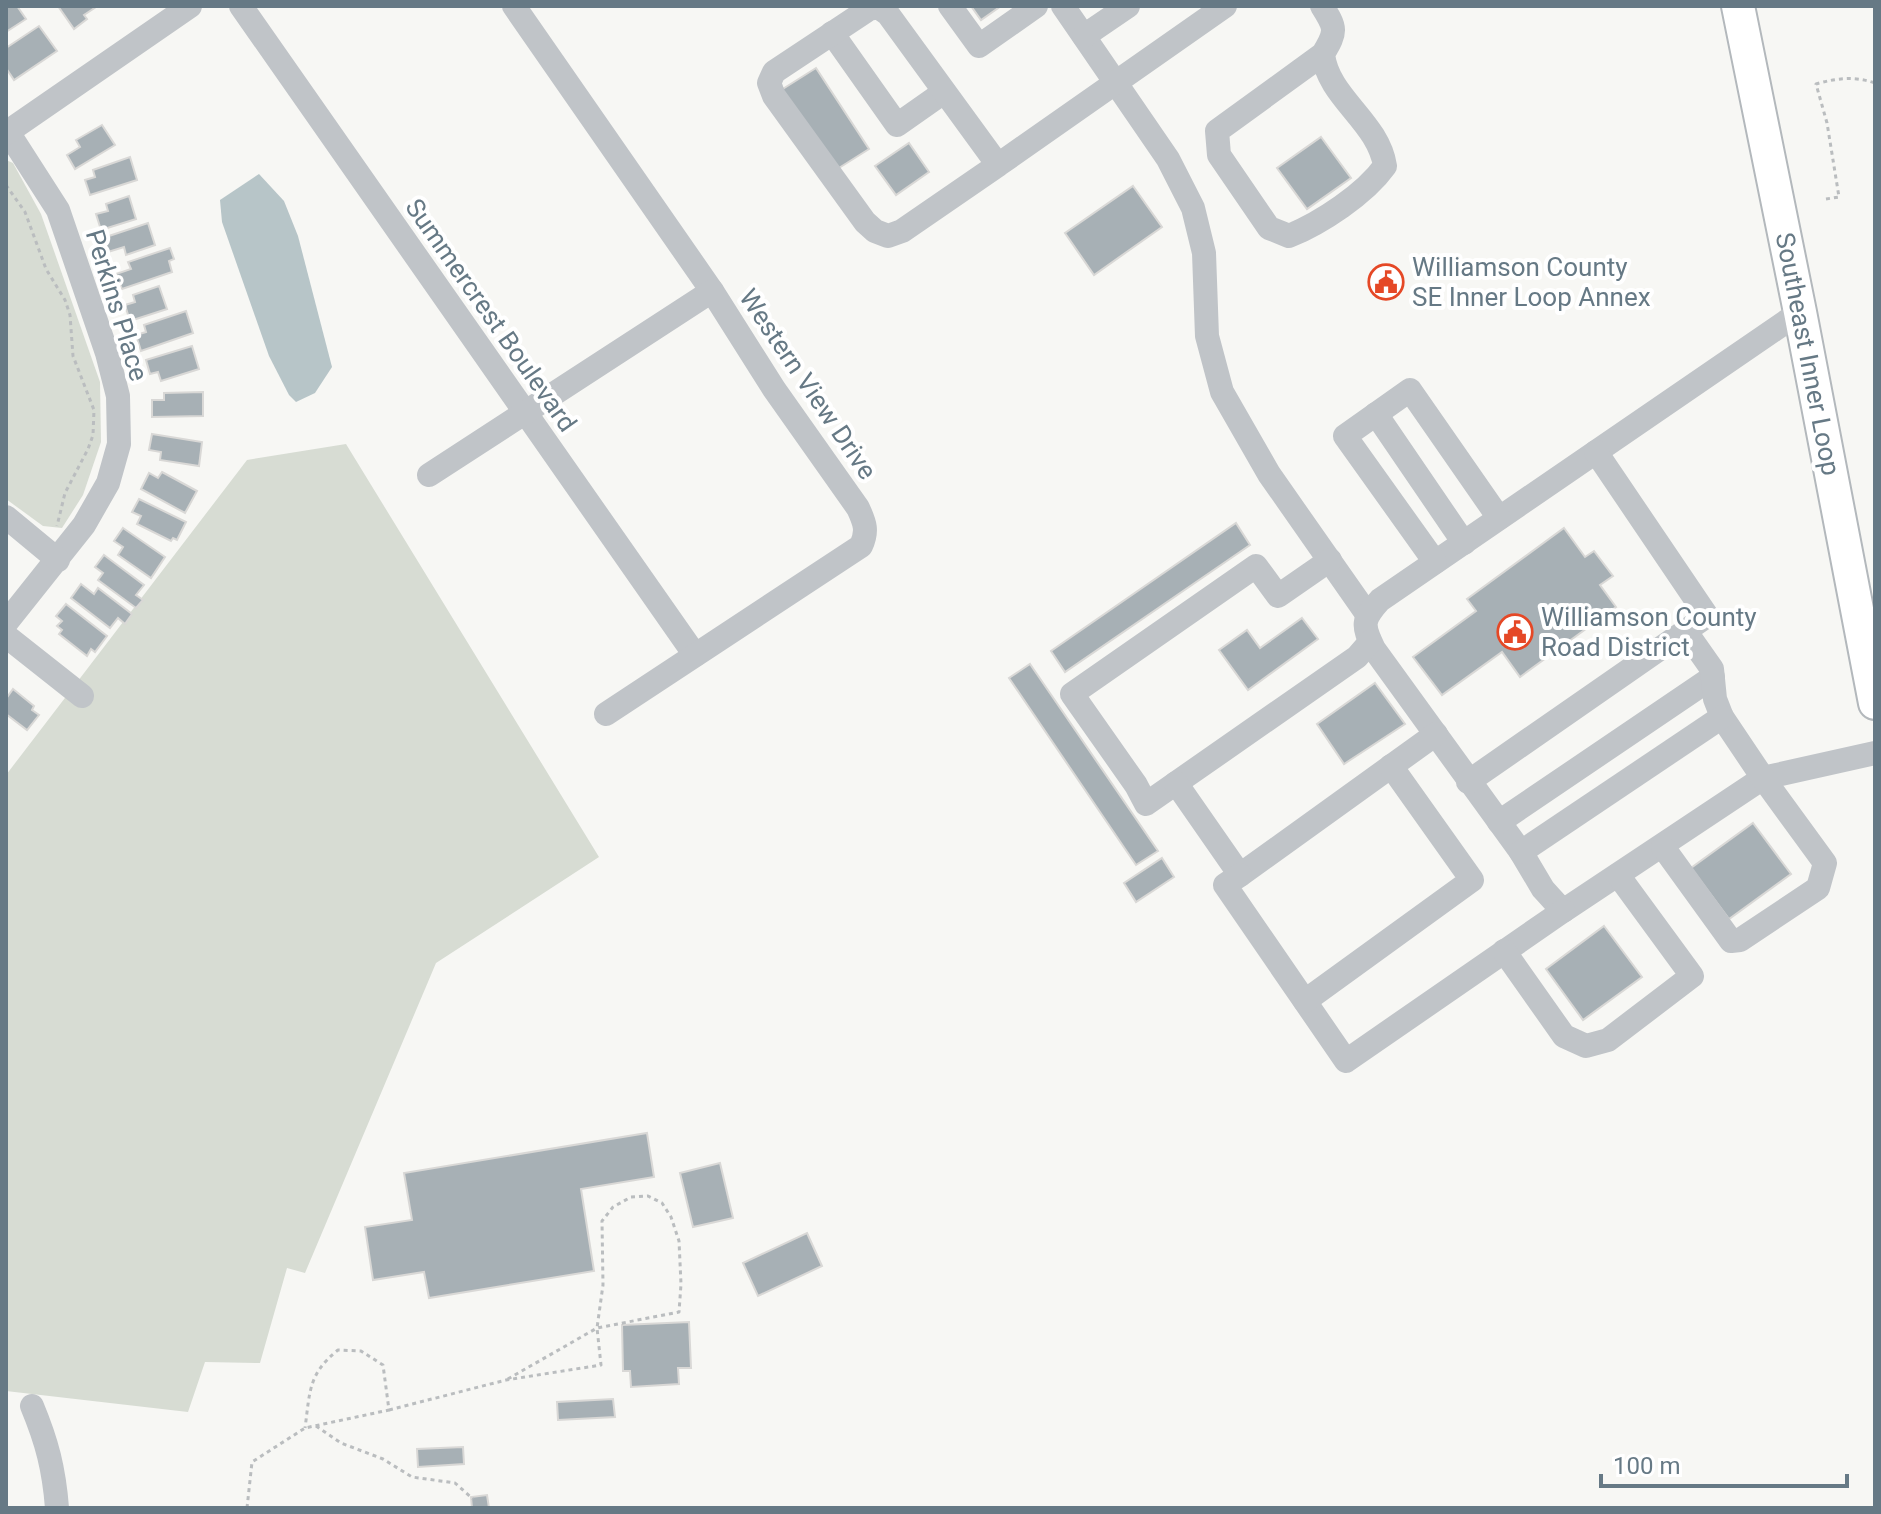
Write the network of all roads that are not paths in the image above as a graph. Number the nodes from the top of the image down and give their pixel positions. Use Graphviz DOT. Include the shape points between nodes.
graph roads {
  1 [pos="190,6"];
  2 [pos="241,6"];
  3 [pos="514,6"];
  4 [pos="950,6"];
  5 [pos="1036,6"];
  6 [pos="1063,6"];
  7 [pos="1128,6"];
  8 [pos="1225,6"];
  9 [pos="1322,6"];
  10 [pos="1738,6"];
  11 [pos="832,33"];
  12 [pos="1084,36"];
  13 [pos="1323,54"];
  14 [pos="1115,83"];
  15 [pos="944,92"];
  16 [pos="7,131"];
  17 [pos="1006,159"];
  18 [pos="712,291"];
  19 [pos="1800,312"];
  20 [pos="525,413"];
  21 [pos="1376,414"];
  22 [pos="1596,452"];
  23 [pos="429,475"];
  24 [pos="6,517"];
  25 [pos="1499,518"];
  26 [pos="1464,543"];
  27 [pos="58,560"];
  28 [pos="1330,560"];
  29 [pos="1435,562"];
  30 [pos="1367,614"];
  31 [pos="6,623"];
  32 [pos="1686,632"];
  33 [pos="6,636"];
  34 [pos="1370,642"];
  35 [pos="695,655"];
  36 [pos="1713,677"];
  37 [pos="82,696"];
  38 [pos="1875,703"];
  39 [pos="606,714"];
  40 [pos="1722,717"];
  41 [pos="1436,734"];
  42 [pos="1875,753"];
  43 [pos="1391,766"];
  44 [pos="1763,778"];
  45 [pos="1468,782"];
  46 [pos="1176,783"];
  47 [pos="1499,822"];
  48 [pos="1663,847"];
  49 [pos="1521,852"];
  50 [pos="1240,875"];
  51 [pos="1618,875"];
  52 [pos="1563,911"];
  53 [pos="1504,951"];
  54 [pos="1305,1001"];
  55 [pos="32,1406"];
  56 [pos="57,1508"];
  1 -- 16 [label="street"];
  2 -- 20 [label="street, Summercrest Boulevard"];
  3 -- 18 [label="street, Western View Drive"];
  4 -- 5 [label="street" via="979,46"];
  6 -- 12 [label="street"];
  7 -- 12 [label="street"];
  8 -- 14 [label="street"];
  9 -- 13 [label="street" via="1333,23 1333,37"];
  10 -- 19 [label="main road, Southeast Inner Loop"];
  11 -- 15 [label="street" via="878,7"];
  11 -- 15 [label="street" via="897,125"];
  11 -- 17 [label="street" via="774,72 769,83 875,231 888,236 902,231"];
  12 -- 14 [label="street"];
  13 -- 13 [label="street" via="1335,85 1378,140 1385,166 1313,227 1289,236 1269,228 1219,155 1217,131"];
  14 -- 17 [label="street"];
  14 -- 28 [label="street" via="1168,159 1193,208 1204,253 1207,336 1222,392 1269,474"];
  15 -- 17 [label="street"];
  16 -- 27 [label="street, Perkins Place" via="58,210 118,396 119,444 108,483"];
  18 -- 20 [label="street"];
  18 -- 35 [label="street, Western View Drive" via="858,508 866,535 861,546"];
  19 -- 22 [label="street"];
  19 -- 38 [label="main road, Southeast Inner Loop"];
  20 -- 23 [label="street"];
  20 -- 35 [label="street, Summercrest Boulevard"];
  21 -- 25 [label="street" via="1410,390"];
  21 -- 26 [label="street"];
  21 -- 29 [label="street" via="1345,436"];
  22 -- 25 [label="street"];
  22 -- 32 [label="street" via="1707,616"];
  24 -- 27 [label="street"];
  25 -- 26 [label="street"];
  26 -- 29 [label="street"];
  27 -- 31 [label="street, Perkins Place"];
  28 -- 30 [label="street"];
  28 -- 46 [label="street" via="1278,596 1256,566 1072,694 1146,804"];
  29 -- 30 [label="street"];
  30 -- 34 [label="street" via="1364,629"];
  32 -- 36 [label="street"];
  32 -- 45 [label="street"];
  33 -- 37 [label="street"];
  34 -- 41 [label="street"];
  34 -- 46 [label="street" via="1357,657"];
  35 -- 39 [label="street, Western View Drive"];
  36 -- 40 [label="street"];
  36 -- 47 [label="street"];
  40 -- 44 [label="street"];
  40 -- 49 [label="street"];
  41 -- 43 [label="street"];
  41 -- 45 [label="street"];
  42 -- 44 [label="street"];
  43 -- 50 [label="street"];
  43 -- 54 [label="street" via="1472,880"];
  44 -- 48 [label="street"];
  44 -- 48 [label="street" via="1825,863 1818,888 1731,941"];
  45 -- 47 [label="street"];
  46 -- 50 [label="street"];
  47 -- 49 [label="street"];
  48 -- 51 [label="street"];
  49 -- 52 [label="street"];
  50 -- 54 [label="street" via="1225,885"];
  51 -- 52 [label="street"];
  51 -- 53 [label="street" via="1692,976 1608,1040 1586,1046 1564,1036"];
  52 -- 53 [label="street"];
  53 -- 54 [label="street" via="1346,1061"];
  55 -- 56 [label="street" via="55,1470"];
}
